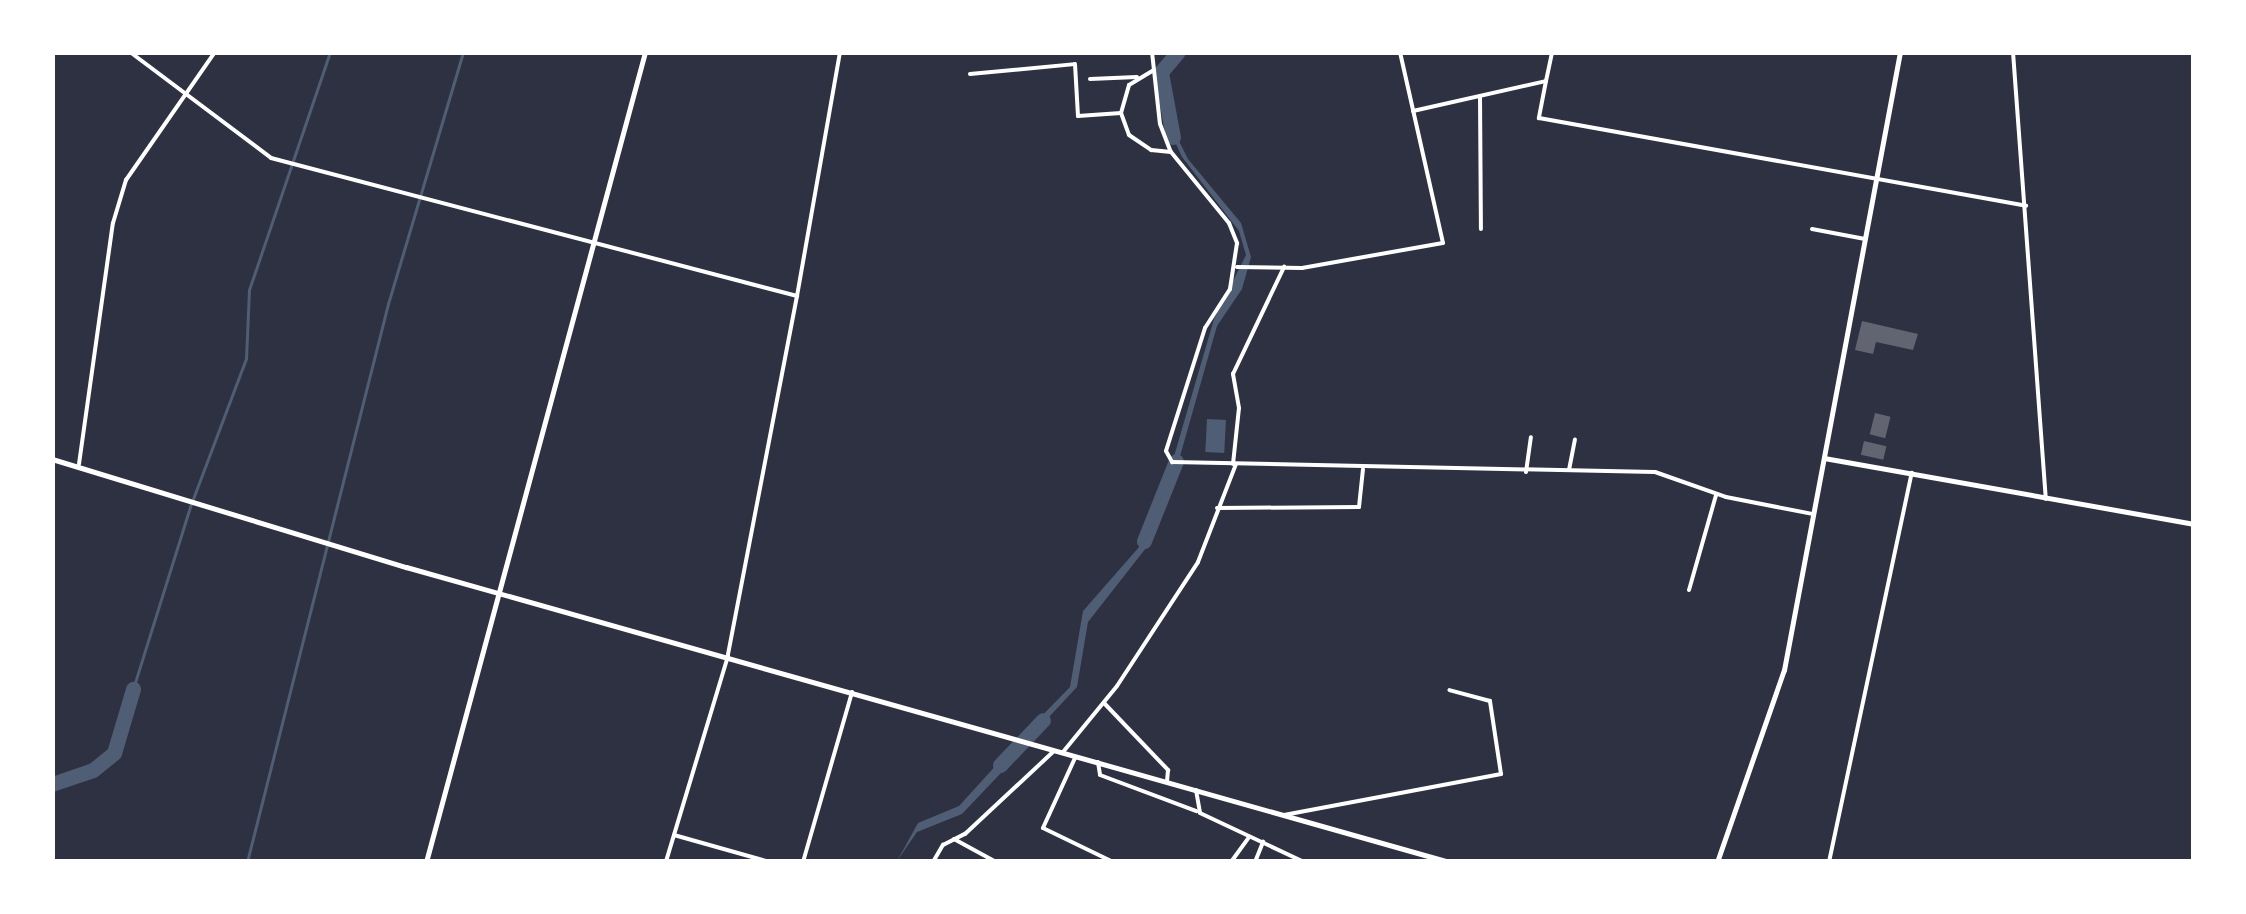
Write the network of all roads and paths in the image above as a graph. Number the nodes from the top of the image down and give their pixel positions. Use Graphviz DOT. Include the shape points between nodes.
graph roads {
  1 [pos="130,52"];
  2 [pos="215,52"];
  3 [pos="646,52"];
  4 [pos="840,52"];
  5 [pos="1152,52"];
  6 [pos="1400,52"];
  7 [pos="1552,52"];
  8 [pos="1900,52"];
  9 [pos="2013,52"];
  10 [pos="1154,70"];
  11 [pos="970,74"];
  12 [pos="1137,77"];
  13 [pos="1090,79"];
  14 [pos="1546,82"];
  15 [pos="183,95"];
  16 [pos="1480,96"];
  17 [pos="1413,111"];
  18 [pos="1121,113"];
  19 [pos="1171,152"];
  20 [pos="1876,182"];
  21 [pos="2026,206"];
  22 [pos="1481,229"];
  23 [pos="1812,229"];
  24 [pos="1865,239"];
  25 [pos="590,242"];
  26 [pos="1243,267"];
  27 [pos="1284,267"];
  28 [pos="797,296"];
  29 [pos="1531,437"];
  30 [pos="1575,440"];
  31 [pos="1824,458"];
  32 [pos="52,459"];
  33 [pos="79,464"];
  34 [pos="1234,464"];
  35 [pos="1363,469"];
  36 [pos="1526,472"];
  37 [pos="1569,472"];
  38 [pos="1912,473"];
  39 [pos="1716,495"];
  40 [pos="2046,498"];
  41 [pos="1217,508"];
  42 [pos="1814,514"];
  43 [pos="2194,524"];
  44 [pos="1689,590"];
  45 [pos="502,594"];
  46 [pos="728,656"];
  47 [pos="1450,690"];
  48 [pos="852,692"];
  49 [pos="1104,702"];
  50 [pos="1059,751"];
  51 [pos="1076,756"];
  52 [pos="1098,762"];
  53 [pos="1167,782"];
  54 [pos="1196,790"];
  55 [pos="1200,813"];
  56 [pos="1284,815"];
  57 [pos="674,835"];
  58 [pos="1249,836"];
  59 [pos="954,839"];
  60 [pos="1263,842"];
  61 [pos="426,862"];
  62 [pos="666,862"];
  63 [pos="770,862"];
  64 [pos="803,862"];
  65 [pos="934,862"];
  66 [pos="996,862"];
  67 [pos="1113,862"];
  68 [pos="1232,862"];
  69 [pos="1255,862"];
  70 [pos="1304,862"];
  71 [pos="1449,862"];
  72 [pos="1717,862"];
  73 [pos="1829,862"];
  1 -- 15 [label="street"];
  2 -- 15 [label="street"];
  3 -- 25 [label="main road"];
  4 -- 28 [label="street"];
  5 -- 10 [label="street"];
  6 -- 17 [label="street"];
  7 -- 14 [label="street"];
  8 -- 20 [label="main road"];
  9 -- 21 [label="street"];
  10 -- 12 [label="street"];
  10 -- 19 [label="street" via="1160,124"];
  11 -- 18 [label="street" via="1076,64 1078,116"];
  12 -- 13 [label="street"];
  12 -- 18 [label="street"];
  14 -- 16 [label="street"];
  14 -- 20 [label="street" via="1539,118"];
  15 -- 25 [label="street" via="271,158"];
  15 -- 33 [label="street" via="126,180 113,222"];
  16 -- 17 [label="street"];
  16 -- 22 [label="street"];
  17 -- 27 [label="street" via="1442,244"];
  18 -- 19 [label="street" via="1129,135 1152,150"];
  19 -- 26 [label="street" via="1229,223"];
  20 -- 21 [label="street"];
  20 -- 24 [label="main road"];
  21 -- 40 [label="street"];
  23 -- 24 [label="street"];
  24 -- 31 [label="main road"];
  25 -- 28 [label="street"];
  25 -- 45 [label="main road"];
  26 -- 27 [label="street"];
  26 -- 34 [label="street" via="1205,328 1166,451 1176,462"];
  27 -- 34 [label="street" via="1233,374 1239,408"];
  28 -- 46 [label="street"];
  29 -- 36 [label="street"];
  30 -- 37 [label="street"];
  31 -- 38 [label="main road"];
  31 -- 42 [label="main road"];
  32 -- 33 [label="main road"];
  33 -- 45 [label="main road"];
  34 -- 35 [label="street"];
  34 -- 41 [label="street"];
  35 -- 36 [label="street"];
  35 -- 41 [label="street" via="1359,507"];
  36 -- 37 [label="street"];
  37 -- 39 [label="street" via="1655,472"];
  38 -- 40 [label="main road"];
  38 -- 73 [label="street"];
  39 -- 42 [label="street"];
  39 -- 44 [label="street"];
  40 -- 43 [label="main road"];
  41 -- 49 [label="street" via="1198,562"];
  42 -- 72 [label="main road" via="1773,710"];
  45 -- 46 [label="main road"];
  45 -- 61 [label="main road"];
  46 -- 48 [label="main road"];
  46 -- 57 [label="street"];
  47 -- 56 [label="street" via="1490,700 1501,774"];
  48 -- 50 [label="main road"];
  48 -- 64 [label="street"];
  49 -- 50 [label="street"];
  49 -- 53 [label="street" via="1168,770"];
  50 -- 51 [label="main road"];
  50 -- 59 [label="street"];
  51 -- 52 [label="main road"];
  51 -- 67 [label="street" via="1043,828"];
  52 -- 53 [label="main road"];
  52 -- 55 [label="street" via="1100,775"];
  53 -- 54 [label="main road"];
  54 -- 55 [label="street"];
  54 -- 56 [label="main road"];
  55 -- 58 [label="street"];
  56 -- 71 [label="main road"];
  57 -- 62 [label="street"];
  57 -- 63 [label="street"];
  58 -- 60 [label="street"];
  58 -- 68 [label="street"];
  59 -- 65 [label="street"];
  59 -- 66 [label="street"];
  60 -- 69 [label="street"];
  60 -- 70 [label="street"];
}
